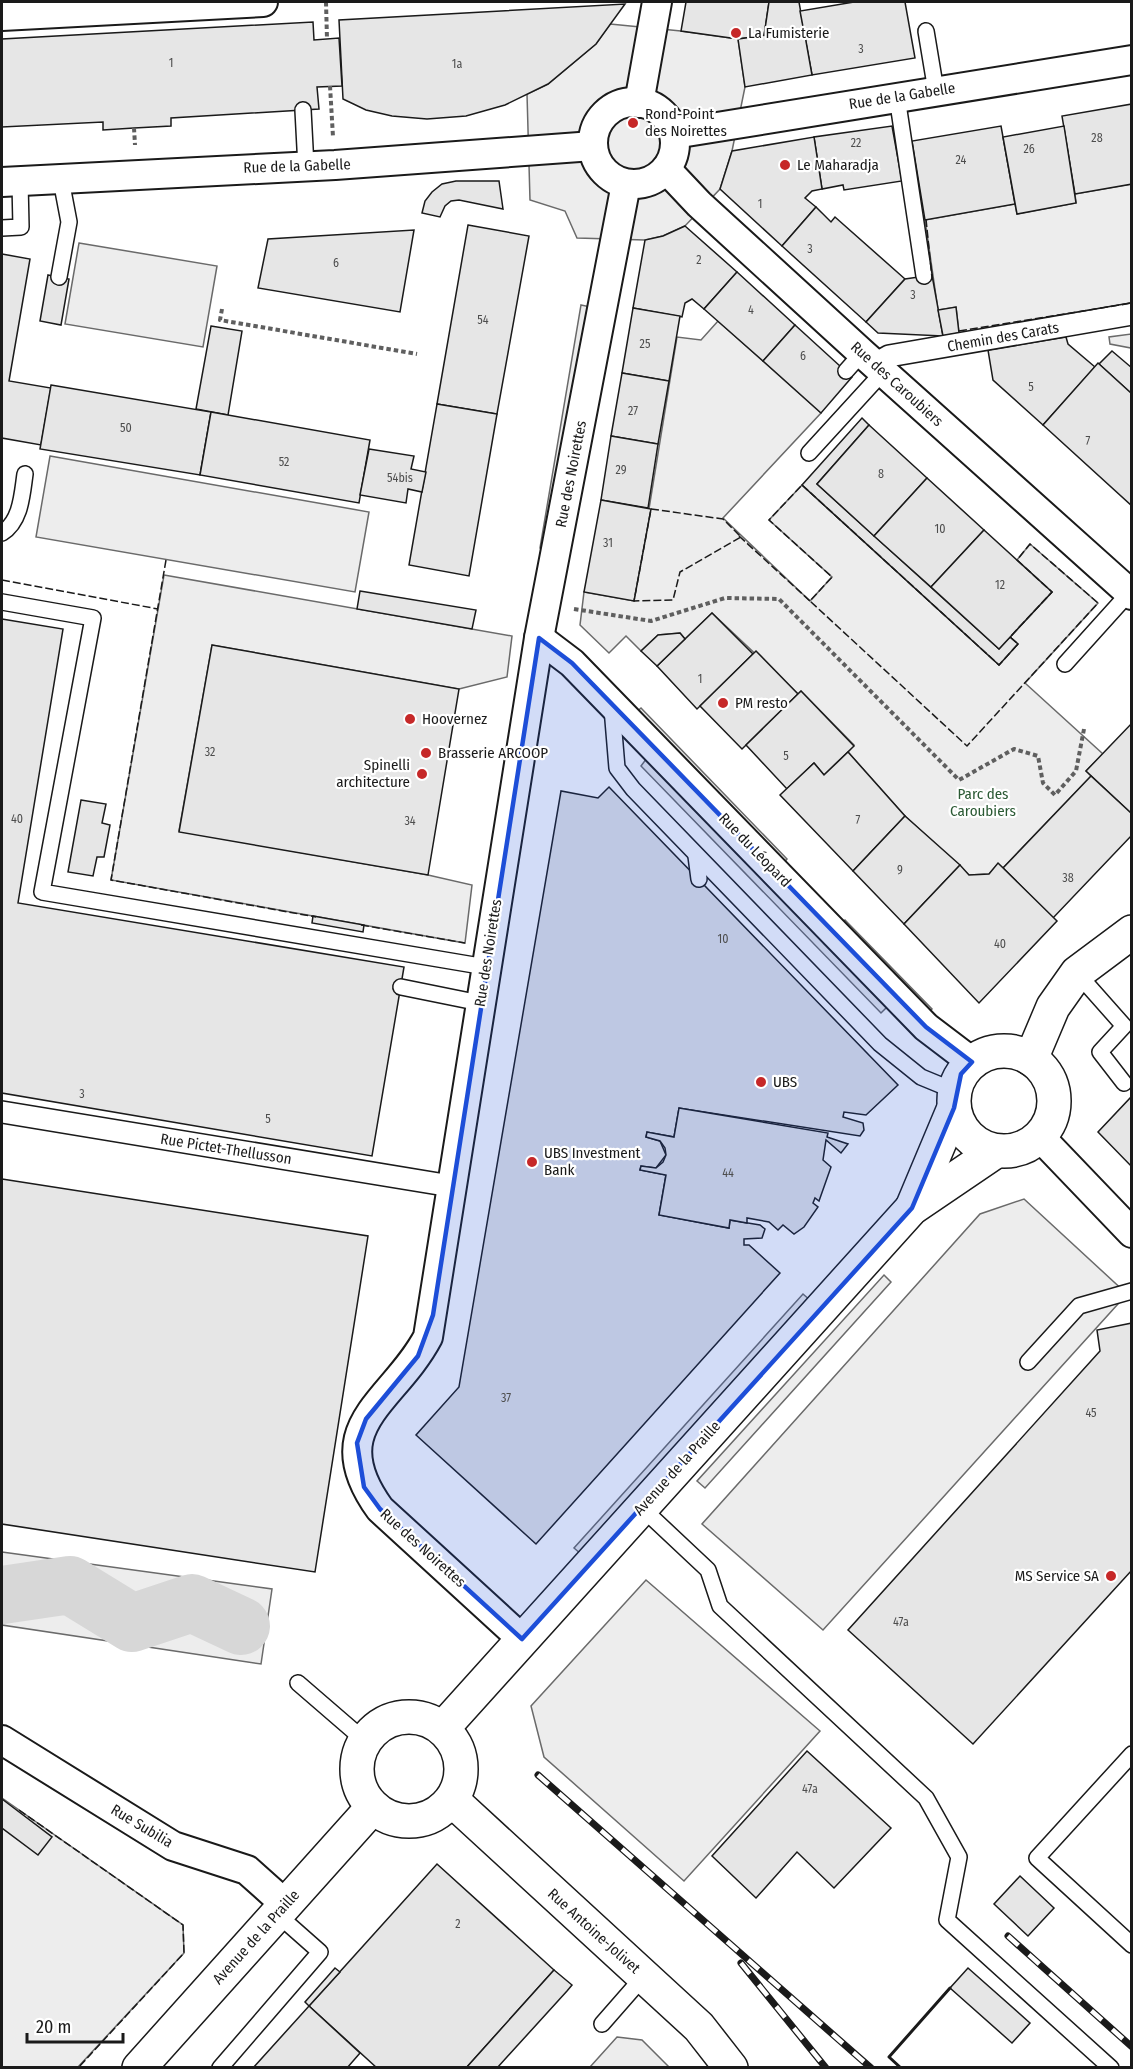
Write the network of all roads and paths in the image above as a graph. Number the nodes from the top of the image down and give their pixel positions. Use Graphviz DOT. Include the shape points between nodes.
graph roads {
  1 [pos="263,2"];
  2 [pos="326,2"];
  3 [pos="657,2"];
  4 [pos="2,16"];
  5 [pos="926,31"];
  6 [pos="327,39"];
  7 [pos="1131,60"];
  8 [pos="330,87"];
  9 [pos="936,91"];
  10 [pos="897,97"];
  11 [pos="639,103"];
  12 [pos="303,110"];
  13 [pos="134,128"];
  14 [pos="674,134"];
  15 [pos="593,146"];
  16 [pos="135,150"];
  17 [pos="335,165"];
  18 [pos="306,167"];
  19 [pos="666,169"];
  20 [pos="61,180"];
  21 [pos="11,182"];
  22 [pos="626,183"];
  23 [pos="2,228"];
  24 [pos="924,276"];
  25 [pos="59,277"];
  26 [pos="222,309"];
  27 [pos="1131,314"];
  28 [pos="417,354"];
  29 [pos="867,365"];
  30 [pos="809,453"];
  31 [pos="26,474"];
  32 [pos="2,533"];
  33 [pos="1130,594"];
  34 [pos="2,602"];
  35 [pos="573,609"];
  36 [pos="539,638"];
  37 [pos="1065,664"];
  38 [pos="612,704"];
  39 [pos="1084,729"];
  40 [pos="696,856"];
  41 [pos="699,879"];
  42 [pos="1131,932"];
  43 [pos="785,949"];
  44 [pos="769,952"];
  45 [pos="486,967"];
  46 [pos="1077,973"];
  47 [pos="401,987"];
  48 [pos="480,1003"];
  49 [pos="1031,1059"];
  50 [pos="972,1062"];
  51 [pos="1124,1083"];
  52 [pos="955,1099"];
  53 [pos="2,1112"];
  54 [pos="1040,1137"];
  55 [pos="996,1150"];
  56 [pos="451,1186"];
  57 [pos="912,1208"];
  58 [pos="1131,1233"];
  59 [pos="1131,1291"];
  60 [pos="1028,1362"];
  61 [pos="642,1508"];
  62 [pos="522,1639"];
  63 [pos="298,1683"];
  64 [pos="443,1728"];
  65 [pos="2,1740"];
  66 [pos="364,1740"];
  67 [pos="1131,1754"];
  68 [pos="452,1800"];
  69 [pos="374,1807"];
  70 [pos="281,1909"];
  71 [pos="1131,1945"];
  72 [pos="644,1976"];
  73 [pos="602,2024"];
  74 [pos="139,2067"];
  75 [pos="220,2067"];
  76 [pos="730,2067"];
  77 [pos="1111,2067"];
  1 -- 4 [label="street"];
  2 -- 6 [label="path"];
  3 -- 11 [label="street"];
  5 -- 9 [label="lane"];
  7 -- 9 [label="street, Rue de la Gabelle"];
  8 -- 17 [label="path"];
  9 -- 10 [label="street, Rue de la Gabelle"];
  10 -- 14 [label="street, Rue de la Gabelle"];
  10 -- 24 [label="lane" via="908,205"];
  11 -- 14 [label="street" via="658,110"];
  11 -- 15 [label="street" via="608,111 600,120"];
  12 -- 18 [label="lane"];
  13 -- 16 [label="path"];
  14 -- 19 [label="street" via="674,150"];
  15 -- 17 [label="street, Rue de la Gabelle"];
  15 -- 22 [label="street" via="603,171"];
  17 -- 18 [label="street, Rue de la Gabelle"];
  18 -- 20 [label="street, Rue de la Gabelle"];
  19 -- 22 [label="street" via="640,184"];
  19 -- 29 [label="street, Rue des Caroubiers"];
  20 -- 21 [label="street, Rue de la Gabelle"];
  20 -- 25 [label="lane" via="69,222"];
  21 -- 23 [label="lane" via="21,227"];
  22 -- 36 [label="street, Rue des Noirettes"];
  26 -- 28 [label="path" via="220,320"];
  27 -- 29 [label="street, Chemin des Carats" via="889,356"];
  29 -- 30 [label="lane"];
  29 -- 33 [label="street, Rue des Caroubiers"];
  31 -- 32 [label="lane" via="19,509"];
  33 -- 37 [label="lane"];
  34 -- 45 [label="lane" via="93,618 42,892"];
  35 -- 39 [label="path" via="651,621 725,598 779,599 959,780 1014,749 1038,756 1043,783 1055,795 1076,771"];
  36 -- 38 [label="street, Rue du Léopard" via="572,663"];
  36 -- 45 [label="street, Rue des Noirettes"];
  38 -- 40 [label="lane" via="617,768"];
  38 -- 50 [label="street, Rue du Léopard" via="927,1027"];
  40 -- 41 [label="lane"];
  40 -- 43 [label="lane"];
  42 -- 46 [label="street"];
  43 -- 44 [label="lane"];
  43 -- 52 [label="lane" via="880,1044"];
  45 -- 48 [label="street, Rue des Noirettes"];
  46 -- 49 [label="street" via="1053,1007"];
  46 -- 51 [label="lane" via="1124,1026 1100,1052"];
  47 -- 48 [label="lane"];
  48 -- 56 [label="street, Rue des Noirettes"];
  49 -- 50 [label="street" via="1017,1052 998,1051"];
  49 -- 54 [label="street" via="1047,1074 1054,1094 1053,1112"];
  50 -- 52 [label="street" via="961,1074"];
  52 -- 55 [label="street" via="960,1125 970,1138"];
  52 -- 57 [label="street, Avenue de la Praille"];
  53 -- 56 [label="street, Rue Pictet-Thellusson"];
  54 -- 55 [label="street" via="1026,1146"];
  54 -- 58 [label="street"];
  55 -- 57 [label="street, Avenue de la Praille"];
  56 -- 62 [label="street, Rue des Noirettes" via="428,1337 418,1356 366,1419 357,1443 357,1465 364,1487 380,1509"];
  57 -- 61 [label="street, Avenue de la Praille"];
  59 -- 60 [label="lane" via="1079,1306"];
  61 -- 62 [label="street, Avenue de la Praille"];
  61 -- 77 [label="lane" via="708,1570 720,1606 926,1798 959,1857 947,1920"];
  62 -- 64 [label="street, Avenue de la Praille"];
  63 -- 66 [label="lane"];
  64 -- 66 [label="street" via="420,1718 405,1717 390,1720"];
  64 -- 68 [label="street" via="454,1742 462,1769"];
  65 -- 70 [label="street, Rue Subilia" via="173,1846 247,1870"];
  66 -- 69 [label="street" via="358,1755 358,1780"];
  67 -- 71 [label="lane" via="1037,1858"];
  68 -- 69 [label="street" via="440,1811 417,1820 395,1819"];
  68 -- 72 [label="street, Rue Antoine-Jolivet"];
  69 -- 70 [label="street, Avenue de la Praille"];
  70 -- 74 [label="street, Avenue de la Praille"];
  70 -- 75 [label="lane" via="320,1952"];
  72 -- 73 [label="lane"];
  72 -- 76 [label="street, Rue Antoine-Jolivet" via="699,2027"];
}
